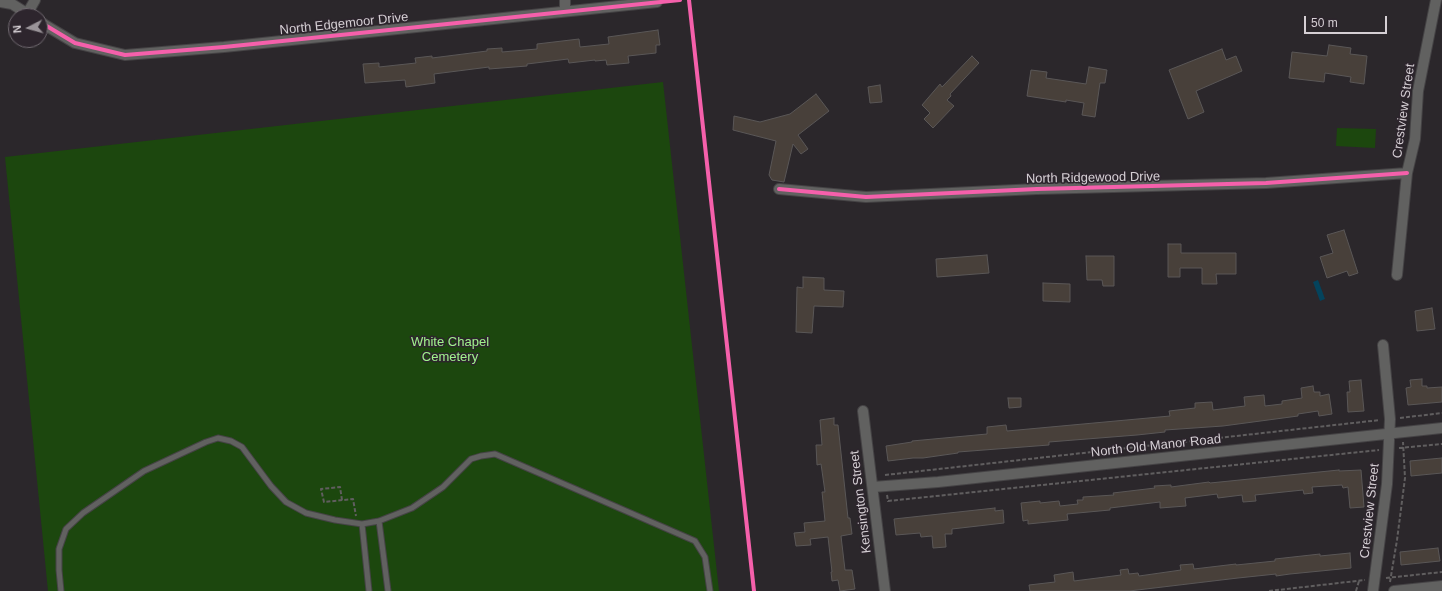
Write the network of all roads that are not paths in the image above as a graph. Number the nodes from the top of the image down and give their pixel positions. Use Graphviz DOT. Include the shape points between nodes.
graph roads {
  1 [pos="565,0"];
  2 [pos="1436,0"];
  3 [pos="0,2"];
  4 [pos="658,2"];
  5 [pos="18,8"];
  6 [pos="565,12"];
  7 [pos="48,27"];
  8 [pos="1407,173"];
  9 [pos="779,189"];
  10 [pos="1397,275"];
  11 [pos="1383,345"];
  12 [pos="863,411"];
  13 [pos="1442,428"];
  14 [pos="1389,434"];
  15 [pos="873,488"];
  16 [pos="380,521"];
  17 [pos="359,523"];
  18 [pos="1442,586"];
  19 [pos="1392,588"];
  20 [pos="61,591"];
  21 [pos="370,591"];
  22 [pos="388,591"];
  23 [pos="710,591"];
  24 [pos="885,591"];
  25 [pos="1373,591"];
  1 -- 6 [label="street"];
  2 -- 8 [label="street, Crestview Street" via="1418,91 1415,139"];
  3 -- 5 [label="street"];
  4 -- 6 [label="street, North Edgemoor Drive"];
  6 -- 7 [label="street, North Edgemoor Drive" via="125,55 75,43"];
  8 -- 9 [label="street, North Ridgewood Drive" via="1266,183 866,196"];
  8 -- 10 [label="street, Crestview Street"];
  11 -- 14 [label="street, Crestview Street" via="1390,419"];
  12 -- 15 [label="street, Kensington Street"];
  13 -- 14 [label="street, North Old Manor Road"];
  14 -- 15 [label="street, North Old Manor Road"];
  14 -- 25 [label="street, Crestview Street" via="1387,484"];
  15 -- 24 [label="street, Kensington Street"];
  16 -- 17 [label="lane"];
  16 -- 22 [label="lane"];
  16 -- 23 [label="lane" via="412,508 443,487 471,459 495,454 695,541 705,557"];
  17 -- 20 [label="lane" via="306,513 286,502 242,448 218,438 144,471 83,512 66,529 59,549"];
  17 -- 21 [label="lane"];
  18 -- 19 [label="street"];
}
